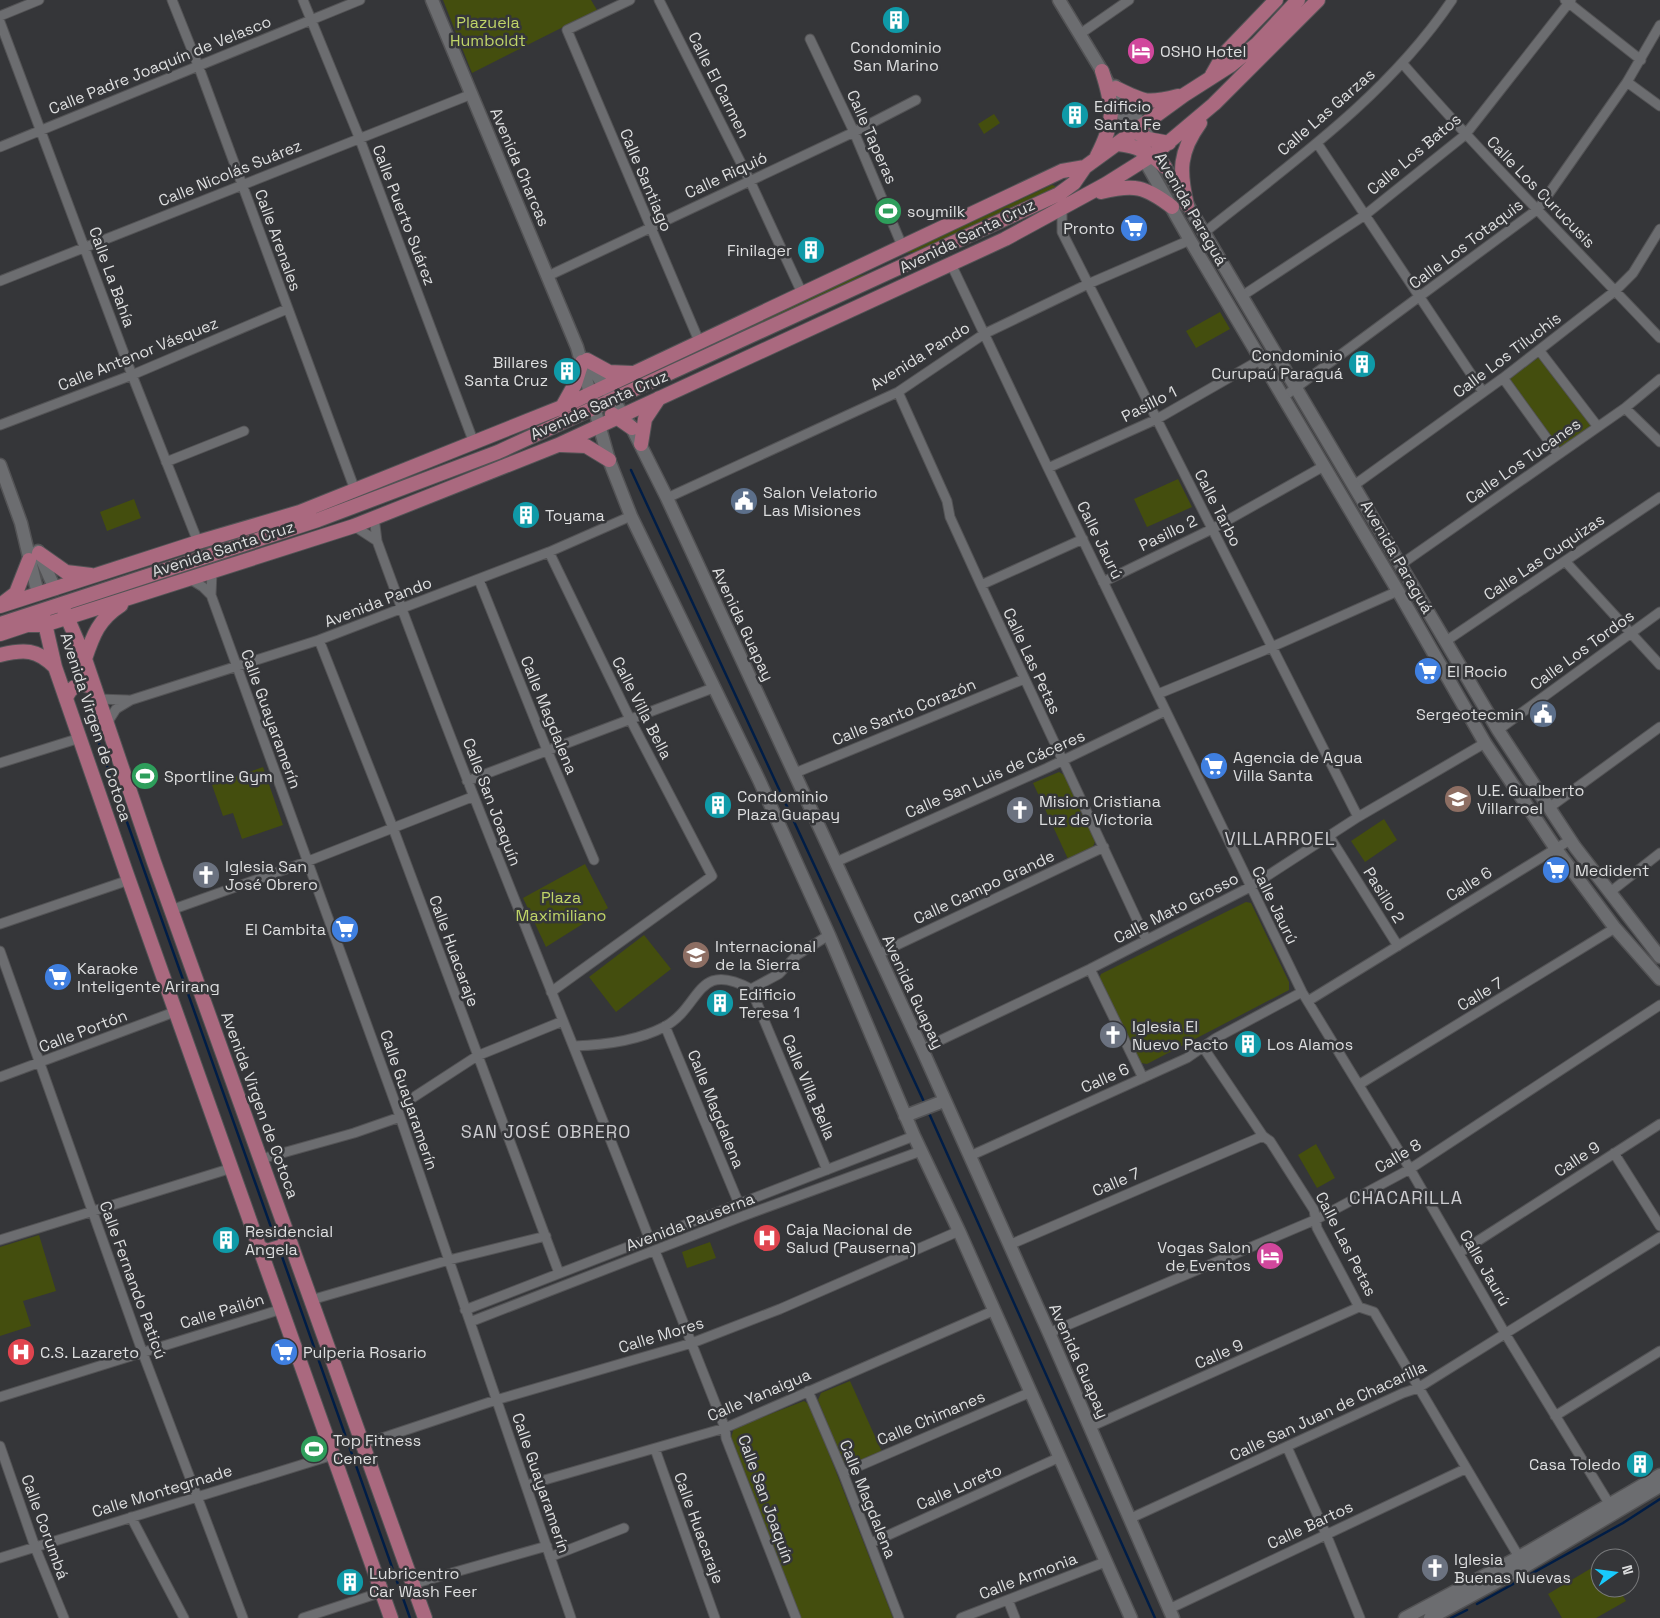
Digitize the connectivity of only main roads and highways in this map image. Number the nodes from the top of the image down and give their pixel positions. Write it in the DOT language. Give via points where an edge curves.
graph roads {
  1 [pos="432,0"];
  2 [pos="1059,0"];
  3 [pos="1276,0"];
  4 [pos="1298,0"];
  5 [pos="1318,0"];
  6 [pos="1102,72"];
  7 [pos="1210,78"];
  8 [pos="1116,88"];
  9 [pos="1184,95"];
  10 [pos="1214,104"];
  11 [pos="1134,129"];
  12 [pos="1118,144"];
  13 [pos="1138,148"];
  14 [pos="1151,152"];
  15 [pos="1090,163"];
  16 [pos="1165,167"];
  17 [pos="1083,197"];
  18 [pos="1187,205"];
  19 [pos="1172,207"];
  20 [pos="930,254"];
  21 [pos="855,271"];
  22 [pos="584,361"];
  23 [pos="636,372"];
  24 [pos="659,397"];
  25 [pos="601,399"];
  26 [pos="562,407"];
  27 [pos="639,407"];
  28 [pos="620,416"];
  29 [pos="552,427"];
  30 [pos="632,428"];
  31 [pos="558,444"];
  32 [pos="641,444"];
  33 [pos="609,460"];
  34 [pos="0,465"];
  35 [pos="395,491"];
  36 [pos="300,512"];
  37 [pos="34,556"];
  38 [pos="150,558"];
  39 [pos="106,573"];
  40 [pos="113,588"];
  41 [pos="55,589"];
  42 [pos="38,594"];
  43 [pos="139,595"];
  44 [pos="61,604"];
  45 [pos="0,605"];
  46 [pos="42,610"];
  47 [pos="67,617"];
  48 [pos="0,624"];
  49 [pos="44,625"];
  50 [pos="0,634"];
  51 [pos="0,644"];
  52 [pos="0,654"];
  53 [pos="85,659"];
  54 [pos="55,667"];
  55 [pos="97,694"];
  56 [pos="66,699"];
  57 [pos="1660,957"];
  58 [pos="1660,979"];
  59 [pos="940,1103"];
  60 [pos="905,1116"];
  61 [pos="288,1248"];
  62 [pos="266,1256"];
  63 [pos="1660,1475"];
  64 [pos="1660,1479"];
  65 [pos="1660,1486"];
  66 [pos="1640,1498"];
  67 [pos="1615,1502"];
  68 [pos="1519,1557"];
  69 [pos="1450,1594"];
  70 [pos="1171,1613"];
  71 [pos="1432,1617"];
  72 [pos="391,1618"];
  73 [pos="425,1618"];
  74 [pos="1131,1618"];
  75 [pos="1405,1618"];
  76 [pos="1412,1618"];
  1 -- 22 [label="main road, Avenida Charcas"];
  2 -- 6 [label="main road"];
  3 -- 7 [label="main road" via="1224,54"];
  4 -- 7 [label="main road, Avenida Santa Cruz" via="1257,44"];
  5 -- 10 [label="main road"];
  6 -- 8 [label="main road"];
  6 -- 11 [label="main road"];
  6 -- 15 [label="main road" via="1111,100 1110,126"];
  7 -- 9 [label="main road, Avenida Santa Cruz"];
  8 -- 9 [label="main road" via="1151,102"];
  8 -- 11 [label="main road"];
  9 -- 11 [label="main road, Avenida Santa Cruz"];
  10 -- 14 [label="main road, Avenida Santa Cruz" via="1169,143"];
  10 -- 18 [label="main road" via="1184,149 1181,180"];
  11 -- 12 [label="main road, Avenida Santa Cruz"];
  11 -- 13 [label="main road, Avenida Paraguá"];
  11 -- 14 [label="main road"];
  12 -- 13 [label="main road"];
  12 -- 15 [label="main road, Avenida Santa Cruz"];
  13 -- 14 [label="main road"];
  14 -- 16 [label="main road"];
  14 -- 17 [label="main road, Avenida Santa Cruz"];
  14 -- 19 [label="main road, Avenida Paraguá"];
  15 -- 20 [label="main road, Avenida Santa Cruz" via="1074,183 1059,194"];
  15 -- 21 [label="main road, Avenida Santa Cruz" via="1062,172"];
  16 -- 18 [label="main road, Avenida Paraguá"];
  17 -- 19 [label="main road" via="1139,187"];
  17 -- 24 [label="main road, Avenida Santa Cruz" via="951,264"];
  18 -- 57 [label="main road, Avenida Paraguá" via="1498,730 1570,840"];
  19 -- 58 [label="main road, Avenida Paraguá" via="1485,743 1556,849 1615,928"];
  20 -- 21 [label="main road"];
  20 -- 25 [label="main road, Avenida Santa Cruz"];
  21 -- 23 [label="main road, Avenida Santa Cruz"];
  22 -- 23 [label="main road" via="609,372"];
  22 -- 25 [label="main road, Avenida Charcas"];
  22 -- 25 [label="main road, Avenida Charcas"];
  22 -- 26 [label="main road"];
  23 -- 25 [label="main road, Avenida Santa Cruz"];
  24 -- 27 [label="main road, Avenida Santa Cruz"];
  24 -- 32 [label="main road" via="645,419"];
  25 -- 26 [label="main road, Avenida Santa Cruz"];
  25 -- 27 [label="main road"];
  25 -- 28 [label="main road, Avenida Santa Cruz"];
  25 -- 28 [label="main road"];
  25 -- 29 [label="main road, Avenida Santa Cruz"];
  25 -- 31 [label="main road, Avenida Santa Cruz"];
  25 -- 33 [label="main road"];
  26 -- 29 [label="main road"];
  26 -- 36 [label="main road, Avenida Santa Cruz"];
  27 -- 28 [label="main road, Avenida Santa Cruz"];
  28 -- 30 [label="main road"];
  29 -- 35 [label="main road, Avenida Santa Cruz" via="498,452"];
  30 -- 32 [label="main road, Avenida Guapay"];
  31 -- 33 [label="main road" via="586,446"];
  31 -- 43 [label="main road, Avenida Santa Cruz" via="354,526"];
  32 -- 59 [label="main road, Avenida Guapay" via="922,1049"];
  33 -- 60 [label="main road" via="631,516 759,780 829,935"];
  34 -- 37 [label="main road"];
  35 -- 36 [label="main road"];
  35 -- 40 [label="main road, Avenida Santa Cruz"];
  36 -- 38 [label="main road, Avenida Santa Cruz"];
  37 -- 39 [label="main road" via="66,572 85,575"];
  37 -- 41 [label="main road"];
  37 -- 42 [label="main road"];
  37 -- 45 [label="main road" via="16,593"];
  38 -- 39 [label="main road, Avenida Santa Cruz"];
  38 -- 40 [label="main road"];
  39 -- 41 [label="main road, Avenida Santa Cruz"];
  40 -- 44 [label="main road, Avenida Santa Cruz"];
  41 -- 42 [label="main road, Avenida Santa Cruz"];
  41 -- 44 [label="main road, Avenida Virgen de Cotoca"];
  42 -- 45 [label="main road, Avenida Santa Cruz"];
  42 -- 46 [label="main road, Avenida Virgen de Cotoca"];
  43 -- 47 [label="main road, Avenida Santa Cruz"];
  43 -- 53 [label="main road" via="101,621"];
  44 -- 46 [label="main road, Avenida Santa Cruz"];
  44 -- 47 [label="main road, Avenida Virgen de Cotoca"];
  46 -- 48 [label="main road, Avenida Santa Cruz"];
  46 -- 49 [label="main road, Avenida Virgen de Cotoca"];
  47 -- 49 [label="main road, Avenida Santa Cruz"];
  47 -- 53 [label="main road, Avenida Virgen de Cotoca"];
  49 -- 50 [label="main road, Avenida Santa Cruz"];
  49 -- 51 [label="main road, Avenida Santa Cruz" via="30,634"];
  49 -- 54 [label="main road, Avenida Virgen de Cotoca"];
  52 -- 54 [label="main road" via="32,650"];
  53 -- 55 [label="main road, Avenida Virgen de Cotoca"];
  54 -- 56 [label="main road, Avenida Virgen de Cotoca"];
  55 -- 56 [label="main road" via="85,684 78,685 71,689"];
  55 -- 61 [label="main road, Avenida Virgen de Cotoca" via="261,1159"];
  56 -- 62 [label="main road, Avenida Virgen de Cotoca"];
  59 -- 60 [label="main road"];
  59 -- 70 [label="main road, Avenida Guapay" via="970,1156"];
  60 -- 74 [label="main road"];
  61 -- 62 [label="main road"];
  61 -- 73 [label="main road, Avenida Virgen de Cotoca" via="311,1300"];
  62 -- 72 [label="main road, Avenida Virgen de Cotoca"];
  63 -- 67 [label="main road"];
  64 -- 67 [label="main road"];
  65 -- 66 [label="main road"];
  66 -- 68 [label="main road" via="1615,1506 1530,1557"];
  66 -- 71 [label="main road"];
  67 -- 68 [label="main road"];
  68 -- 69 [label="main road"];
  68 -- 71 [label="main road" via="1513,1566 1459,1595"];
  69 -- 75 [label="main road"];
  69 -- 76 [label="main road" via="1440,1604"];
}
